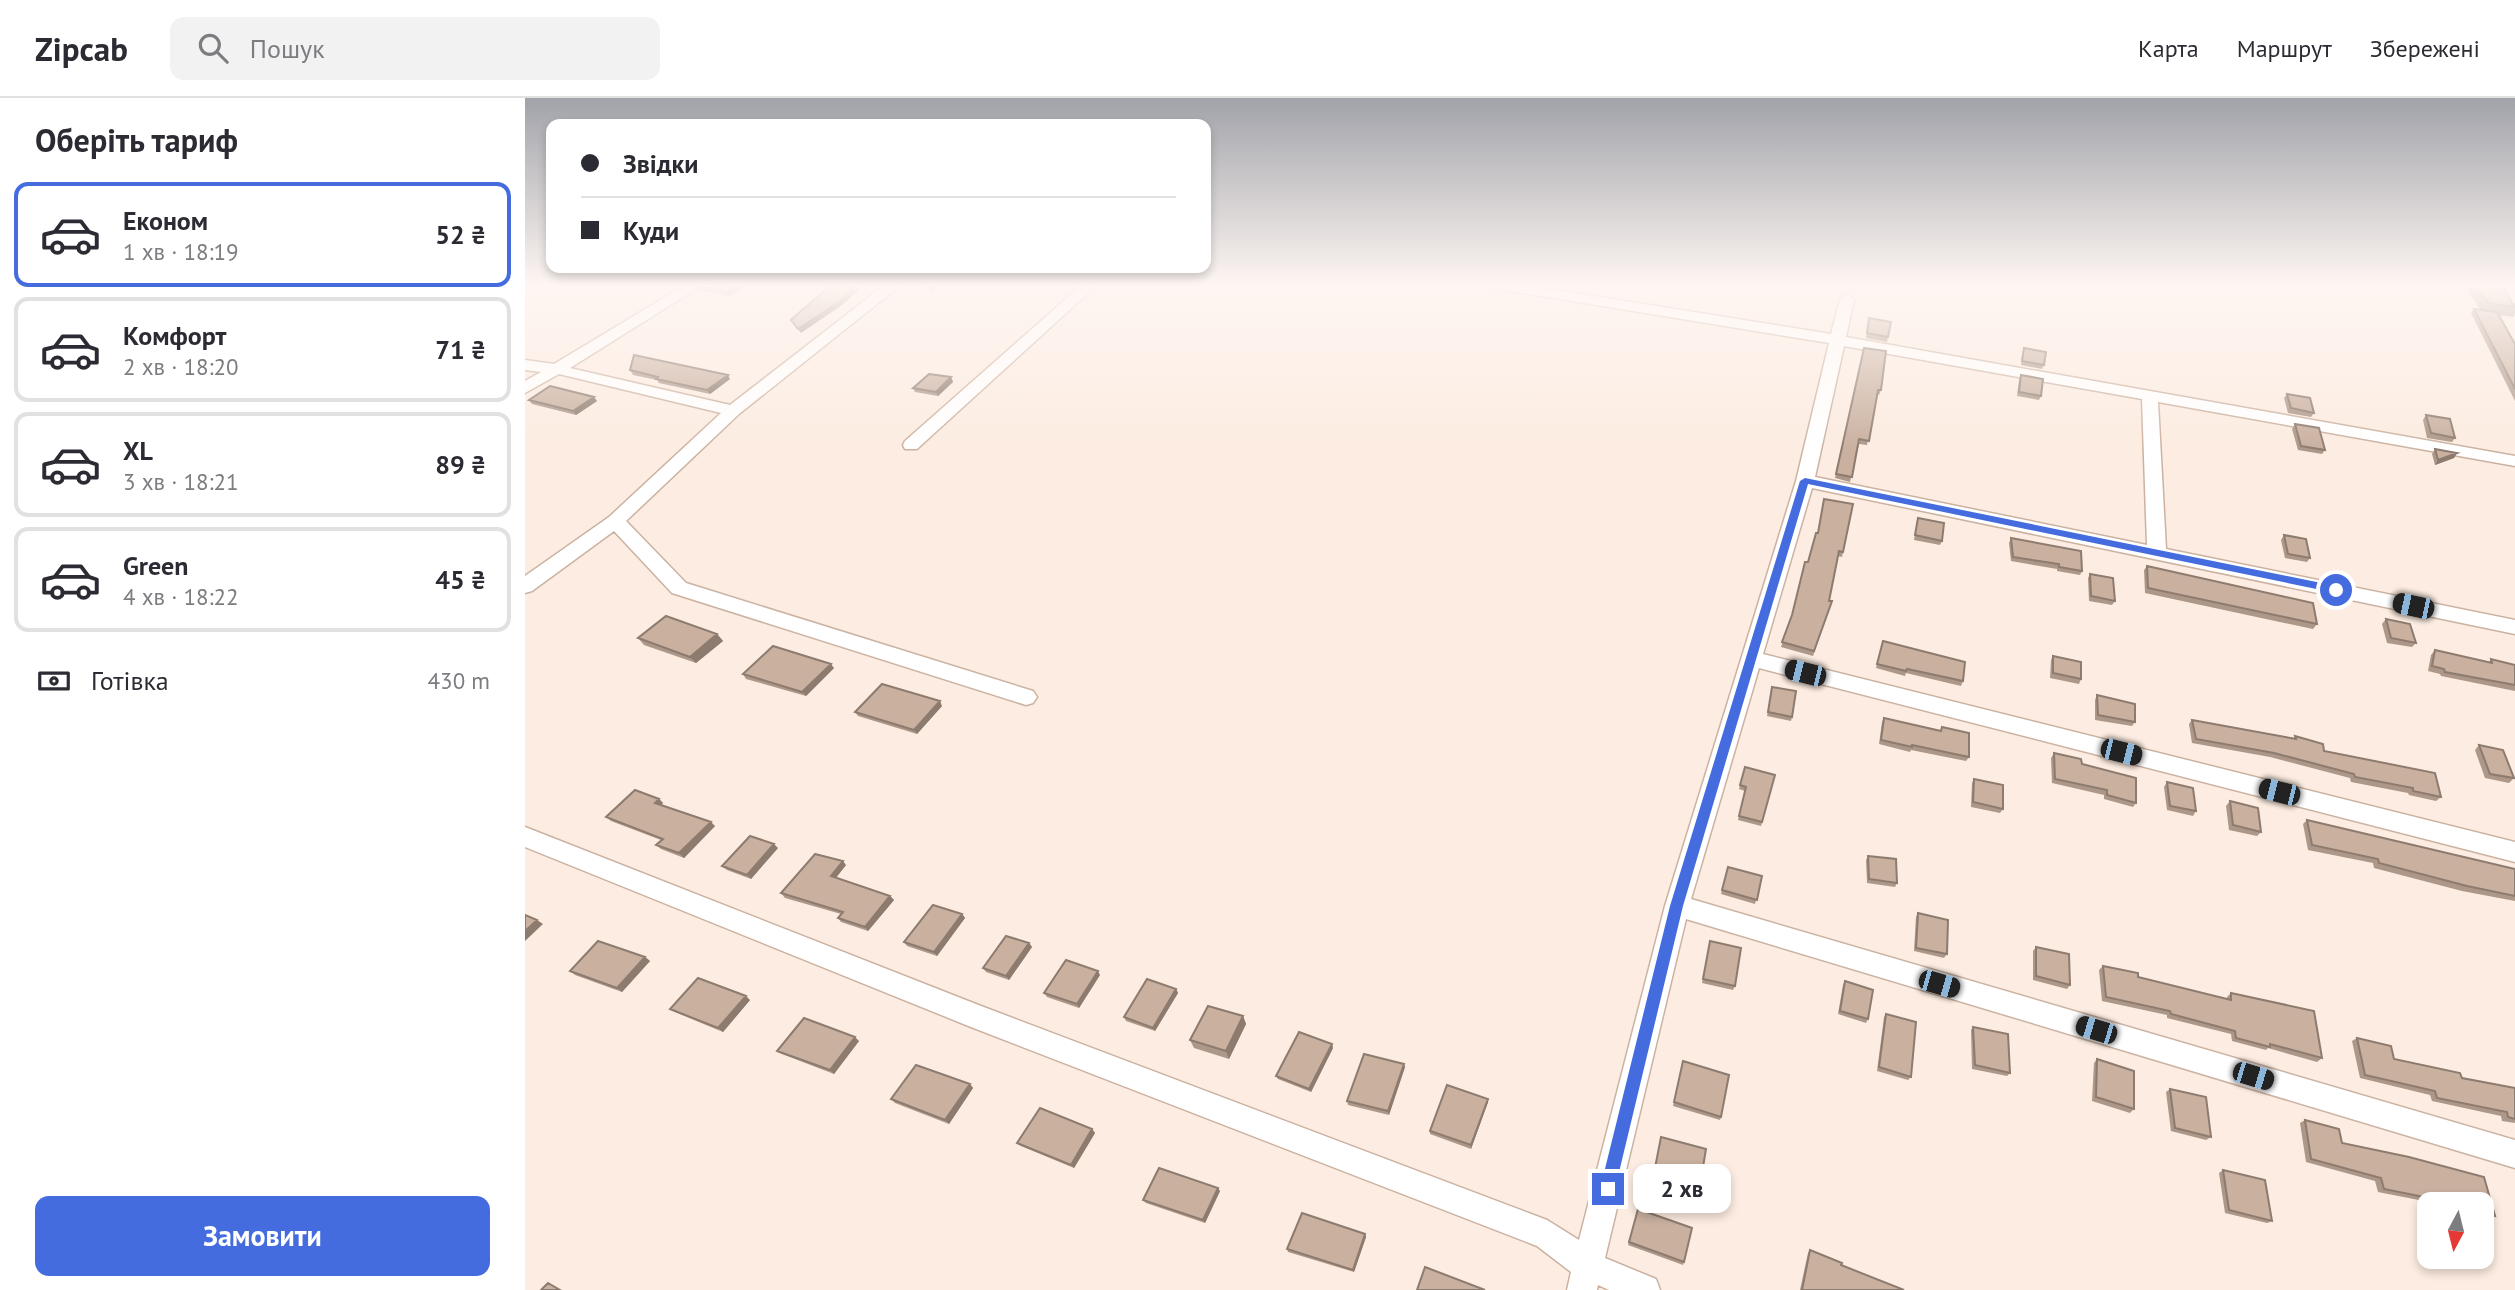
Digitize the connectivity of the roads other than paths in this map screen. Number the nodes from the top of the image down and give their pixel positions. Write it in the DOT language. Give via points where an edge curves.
graph roads {
  1 [pos="605,340"];
  2 [pos="824,340"];
  3 [pos="1029,340"];
  4 [pos="1838,340"];
  5 [pos="525,365"];
  6 [pos="556,369"];
  7 [pos="525,388"];
  8 [pos="2150,394"];
  9 [pos="733,411"];
  10 [pos="911,445"];
  11 [pos="2515,461"];
  12 [pos="1805,481"];
  13 [pos="615,520"];
  14 [pos="2157,553"];
  15 [pos="525,586"];
  16 [pos="2515,627"];
  17 [pos="1753,659"];
  18 [pos="1026,697"];
  19 [pos="525,837"];
  20 [pos="2515,852"];
  21 [pos="1677,906"];
  22 [pos="2515,1154"];
  23 [pos="1585,1278"];
  24 [pos="1645,1290"];
  1 -- 6 [label="street"];
  2 -- 9 [label="street"];
  3 -- 10 [label="street"];
  4 -- 8 [label="street"];
  4 -- 12 [label="street"];
  5 -- 6 [label="street"];
  6 -- 7 [label="street"];
  6 -- 9 [label="street"];
  8 -- 11 [label="street"];
  8 -- 14 [label="street"];
  9 -- 13 [label="street"];
  12 -- 14 [label="street"];
  12 -- 17 [label="street"];
  13 -- 15 [label="street"];
  13 -- 18 [label="street" via="680,588"];
  14 -- 16 [label="street"];
  17 -- 20 [label="street"];
  17 -- 21 [label="street"];
  19 -- 23 [label="street" via="1547,1235"];
  21 -- 22 [label="street"];
  21 -- 23 [label="street"];
  23 -- 24 [label="street"];
}
